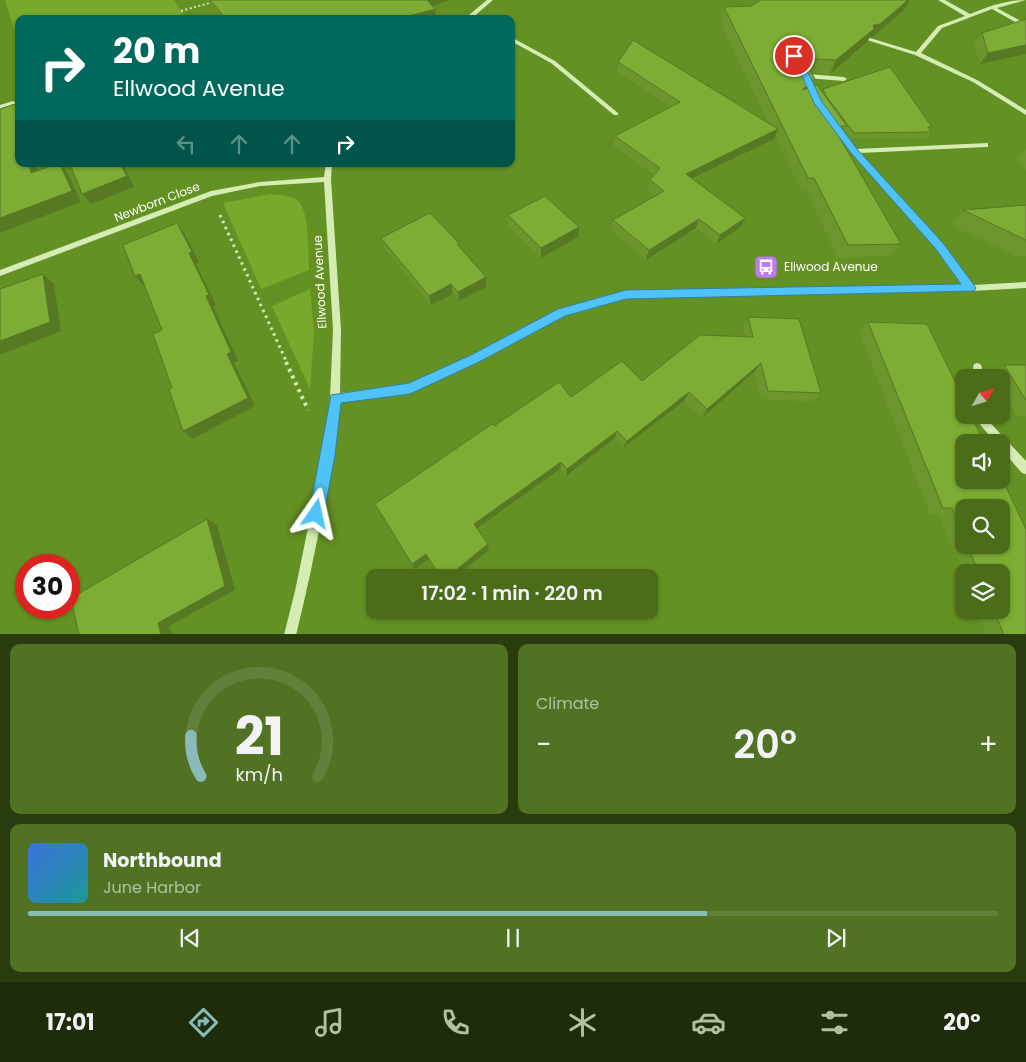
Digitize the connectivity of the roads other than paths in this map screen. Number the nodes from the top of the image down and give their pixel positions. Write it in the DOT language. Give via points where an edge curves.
graph roads {
  1 [pos="490,0"];
  2 [pos="941,0"];
  3 [pos="1023,0"];
  4 [pos="992,7"];
  5 [pos="472,15"];
  6 [pos="968,15"];
  7 [pos="1026,26"];
  8 [pos="870,40"];
  9 [pos="515,41"];
  10 [pos="917,54"];
  11 [pos="798,63"];
  12 [pos="806,76"];
  13 [pos="844,79"];
  14 [pos="810,85"];
  15 [pos="13,103"];
  16 [pos="0,107"];
  17 [pos="1026,113"];
  18 [pos="616,114"];
  19 [pos="830,119"];
  20 [pos="986,145"];
  21 [pos="854,151"];
  22 [pos="329,167"];
  23 [pos="328,179"];
  24 [pos="0,273"];
  25 [pos="1026,285"];
  26 [pos="971,288"];
  27 [pos="335,398"];
  28 [pos="985,424"];
  29 [pos="1026,469"];
  30 [pos="290,634"];
  1 -- 5 [label="street"];
  2 -- 6 [label="street"];
  3 -- 4 [label="street"];
  4 -- 6 [label="street"];
  4 -- 7 [label="street"];
  6 -- 10 [label="street" via="940,27"];
  8 -- 10 [label="street"];
  9 -- 18 [label="street" via="553,62"];
  10 -- 17 [label="street" via="975,81"];
  11 -- 12 [label="street"];
  12 -- 13 [label="street"];
  12 -- 14 [label="street"];
  15 -- 16 [label="street"];
  19 -- 21 [label="street"];
  20 -- 21 [label="street"];
  21 -- 26 [label="street" via="939,245"];
  22 -- 23 [label="street, Ellwood Avenue"];
  23 -- 24 [label="street, Newborn Close" via="260,184 211,194"];
  23 -- 27 [label="street, Ellwood Avenue" via="337,330"];
  25 -- 26 [label="street"];
  26 -- 27 [label="street" via="626,295 562,313 410,388"];
  27 -- 30 [label="street, Ellwood Avenue" via="328,455"];
  28 -- 29 [label="street"];
}
